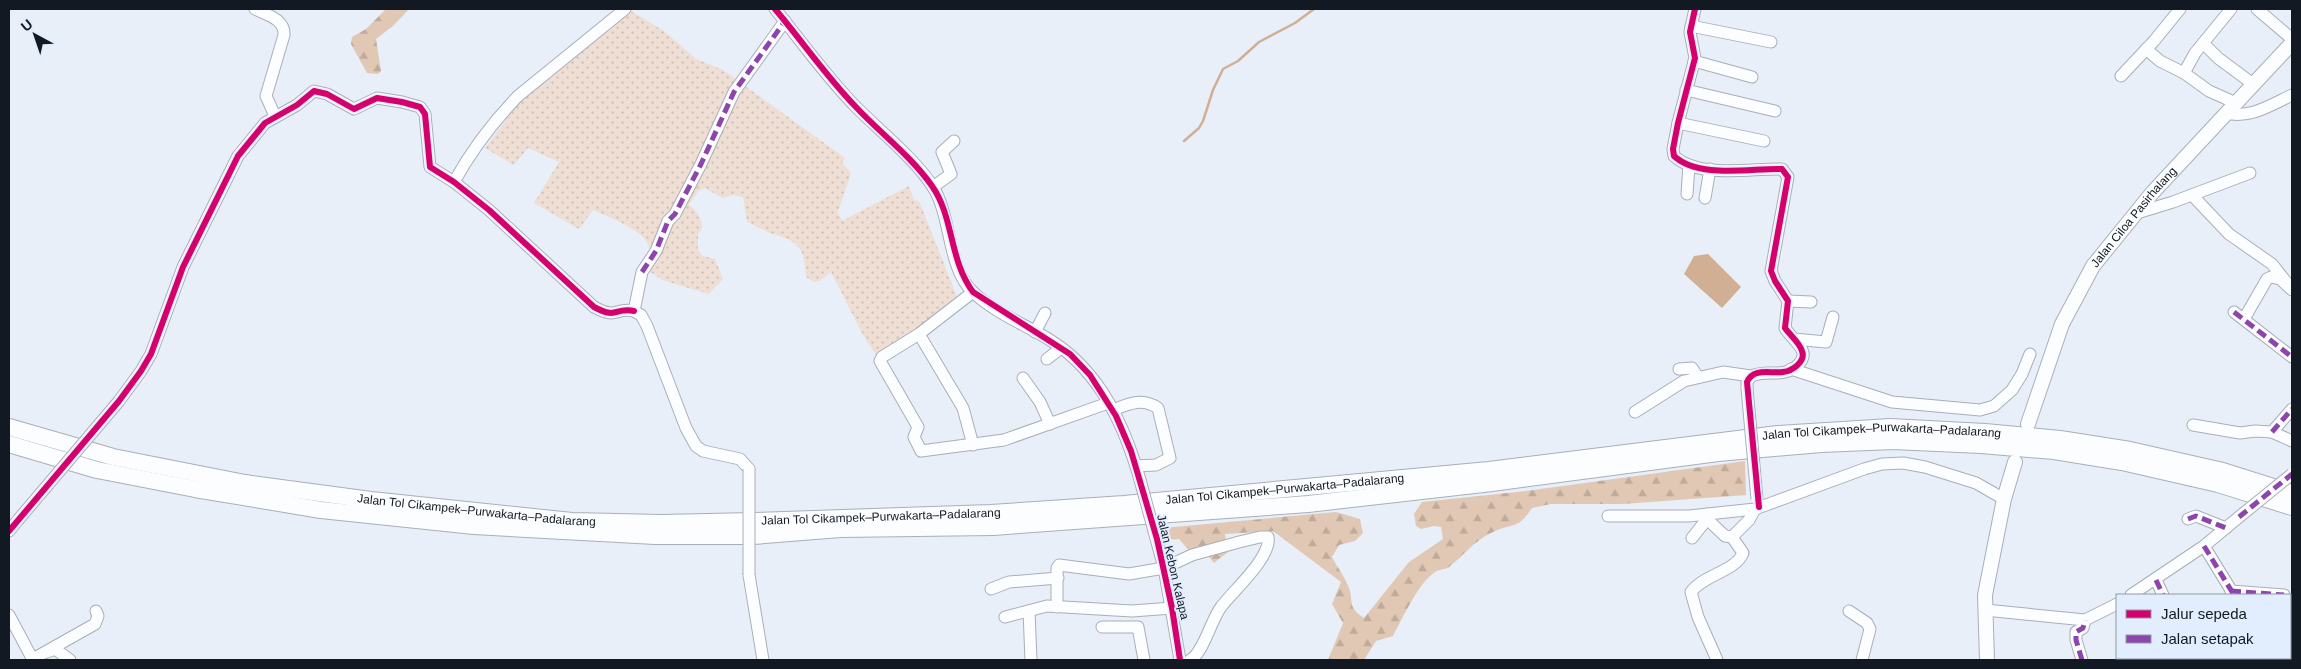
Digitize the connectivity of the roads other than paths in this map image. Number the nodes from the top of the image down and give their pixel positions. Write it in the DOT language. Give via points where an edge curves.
graph roads {
  1 [pos="254,9"];
  2 [pos="625,9"];
  3 [pos="775,9"];
  4 [pos="1695,9"];
  5 [pos="2180,9"];
  6 [pos="2231,9"];
  7 [pos="2257,9"];
  8 [pos="785,21"];
  9 [pos="1691,26"];
  10 [pos="2292,41"];
  11 [pos="1771,42"];
  12 [pos="2203,43"];
  13 [pos="2146,49"];
  14 [pos="1694,61"];
  15 [pos="2184,73"];
  16 [pos="2121,76"];
  17 [pos="1752,77"];
  18 [pos="2254,84"];
  19 [pos="1686,90"];
  20 [pos="2292,95"];
  21 [pos="2231,108"];
  22 [pos="1775,111"];
  23 [pos="275,116"];
  24 [pos="1678,123"];
  25 [pos="954,141"];
  26 [pos="1764,141"];
  27 [pos="1690,165"];
  28 [pos="1710,169"];
  29 [pos="2250,173"];
  30 [pos="454,182"];
  31 [pos="933,187"];
  32 [pos="1687,194"];
  33 [pos="2192,195"];
  34 [pos="1705,198"];
  35 [pos="2137,212"];
  36 [pos="2289,286"];
  37 [pos="973,292"];
  38 [pos="1788,301"];
  39 [pos="1811,302"];
  40 [pos="634,310"];
  41 [pos="2234,312"];
  42 [pos="1045,313"];
  43 [pos="1833,318"];
  44 [pos="2244,319"];
  45 [pos="1035,332"];
  46 [pos="918,334"];
  47 [pos="1794,339"];
  48 [pos="1061,348"];
  49 [pos="2030,354"];
  50 [pos="2292,357"];
  51 [pos="1047,359"];
  52 [pos="1679,369"];
  53 [pos="1792,369"];
  54 [pos="1751,376"];
  55 [pos="1698,377"];
  56 [pos="1023,378"];
  57 [pos="1110,406"];
  58 [pos="2292,409"];
  59 [pos="1636,412"];
  60 [pos="1050,424"];
  61 [pos="2028,424"];
  62 [pos="2193,425"];
  63 [pos="9,427"];
  64 [pos="2272,432"];
  65 [pos="2292,441"];
  66 [pos="9,444"];
  67 [pos="973,445"];
  68 [pos="2015,462"];
  69 [pos="1136,466"];
  70 [pos="2292,474"];
  71 [pos="2292,493"];
  72 [pos="2004,498"];
  73 [pos="1757,505"];
  74 [pos="2292,507"];
  75 [pos="1608,516"];
  76 [pos="1707,517"];
  77 [pos="2188,519"];
  78 [pos="2226,528"];
  79 [pos="9,531"];
  80 [pos="1732,537"];
  81 [pos="1692,538"];
  82 [pos="2204,546"];
  83 [pos="1164,568"];
  84 [pos="1058,578"];
  85 [pos="2156,580"];
  86 [pos="991,589"];
  87 [pos="2232,593"];
  88 [pos="2133,594"];
  89 [pos="2163,594"];
  90 [pos="2258,594"];
  91 [pos="2116,604"];
  92 [pos="1057,607"];
  93 [pos="1172,608"];
  94 [pos="1985,610"];
  95 [pos="96,611"];
  96 [pos="1030,611"];
  97 [pos="1849,611"];
  98 [pos="9,615"];
  99 [pos="1005,617"];
  100 [pos="2085,620"];
  101 [pos="1102,627"];
  102 [pos="33,660"];
  103 [pos="70,660"];
  104 [pos="763,660"];
  105 [pos="1028,660"];
  106 [pos="1144,660"];
  107 [pos="1180,660"];
  108 [pos="1190,660"];
  109 [pos="1718,660"];
  110 [pos="1862,660"];
  111 [pos="1987,660"];
  112 [pos="2082,660"];
  1 -- 23 [label="street" via="279,21 284,27 266,96"];
  2 -- 30 [label="street" via="518,96 476,148"];
  3 -- 8 [label="street"];
  4 -- 9 [label="street"];
  5 -- 13 [label="street"];
  6 -- 12 [label="street"];
  7 -- 10 [label="street"];
  8 -- 31 [label="street" via="856,107"];
  8 -- 40 [label="street" via="734,92 701,164 642,272"];
  9 -- 11 [label="street"];
  9 -- 14 [label="street"];
  10 -- 18 [label="main road, Jalan Ciloa Pasirhalang"];
  12 -- 15 [label="street"];
  12 -- 18 [label="street" via="2225,64"];
  13 -- 15 [label="street" via="2160,61"];
  13 -- 16 [label="street"];
  14 -- 17 [label="street"];
  14 -- 19 [label="street"];
  15 -- 21 [label="street"];
  18 -- 21 [label="main road, Jalan Ciloa Pasirhalang"];
  19 -- 22 [label="street"];
  19 -- 24 [label="street"];
  20 -- 21 [label="street" via="2246,115 2238,116"];
  21 -- 35 [label="main road, Jalan Ciloa Pasirhalang"];
  23 -- 30 [label="street" via="317,91 354,109 377,98 420,107 425,114 428,164"];
  23 -- 79 [label="street, bridge" via="245,146 227,175 183,266 151,354 141,371"];
  24 -- 26 [label="street"];
  24 -- 27 [label="street" via="1672,153"];
  25 -- 31 [label="street" via="942,152 950,174"];
  27 -- 28 [label="street"];
  27 -- 32 [label="street"];
  28 -- 34 [label="street"];
  28 -- 38 [label="street" via="1782,169 1787,175 1771,266 1775,281"];
  29 -- 33 [label="street"];
  30 -- 40 [label="street" via="594,307 606,314"];
  31 -- 37 [label="street" via="962,277"];
  33 -- 35 [label="street"];
  33 -- 36 [label="street" via="2229,234 2272,264"];
  35 -- 61 [label="main road, Jalan Ciloa Pasirhalang" via="2093,266 2072,302 2052,350"];
  36 -- 44 [label="street" via="2274,276 2267,279"];
  37 -- 45 [label="street, Jalan Kebon Kalapa"];
  37 -- 46 [label="street"];
  38 -- 39 [label="street"];
  38 -- 47 [label="street" via="1786,328"];
  40 -- 104 [label="street, bridge" via="641,314 647,326 696,446 703,451 740,459 749,470 749,575"];
  41 -- 44 [label="street"];
  42 -- 45 [label="street"];
  43 -- 47 [label="street" via="1824,343"];
  44 -- 50 [label="street"];
  45 -- 48 [label="street, Jalan Kebon Kalapa"];
  46 -- 67 [label="street" via="963,408"];
  46 -- 67 [label="street" via="880,361 918,427 914,437 919,449"];
  47 -- 53 [label="street" via="1803,354 1801,362"];
  48 -- 51 [label="street"];
  48 -- 57 [label="street, Jalan Kebon Kalapa" via="1081,365"];
  49 -- 53 [label="street" via="2012,390 1994,406 1980,410 1892,402"];
  52 -- 55 [label="street" via="1692,368"];
  53 -- 54 [label="street"];
  54 -- 55 [label="street" via="1723,372"];
  54 -- 73 [label="street, bridge" via="1747,388"];
  55 -- 59 [label="street" via="1684,381"];
  56 -- 60 [label="street" via="1040,402"];
  57 -- 60 [label="street"];
  57 -- 69 [label="street, Jalan Kebon Kalapa" via="1124,432"];
  57 -- 69 [label="street" via="1136,401 1158,408 1170,458 1156,465"];
  58 -- 64 [label="street"];
  60 -- 67 [label="street" via="1004,440"];
  62 -- 64 [label="street" via="2240,433"];
  63 -- 71 [label="highway, Jalan Tol Cikampek–Purwakarta–Padalarang" via="113,457 245,483 417,506 572,521 763,521 991,513 1124,504 1489,470 1778,434 1890,427 2060,439 2130,450 2223,471"];
  64 -- 65 [label="street"];
  66 -- 74 [label="highway, Jalan Tol Cikampek–Purwakarta–Padalarang" via="97,470 312,509 474,526 655,536 753,536 840,530 993,527 1308,504 1718,453 1821,444 1893,442 2064,452 2218,484"];
  68 -- 72 [label="main road"];
  69 -- 83 [label="street, Jalan Kebon Kalapa, bridge"];
  70 -- 78 [label="street, bridge"];
  72 -- 73 [label="street" via="1960,477 1903,463 1864,469"];
  72 -- 94 [label="main road" via="1986,589"];
  73 -- 76 [label="street"];
  73 -- 80 [label="street" via="1749,520"];
  75 -- 76 [label="street"];
  76 -- 80 [label="street" via="1725,536"];
  76 -- 81 [label="street"];
  77 -- 78 [label="street" via="2196,516"];
  78 -- 82 [label="street"];
  80 -- 109 [label="street" via="1743,555 1691,592 1695,611"];
  82 -- 85 [label="street"];
  82 -- 87 [label="street"];
  83 -- 84 [label="street" via="1129,574 1060,565 1057,568"];
  83 -- 93 [label="street, Jalan Kebon Kalapa"];
  83 -- 108 [label="street" via="1192,555 1239,542 1267,536 1269,539 1255,569 1216,613 1197,655"];
  84 -- 86 [label="street" via="1009,582"];
  84 -- 92 [label="street"];
  85 -- 88 [label="street"];
  85 -- 89 [label="street"];
  87 -- 90 [label="street"];
  91 -- 100 [label="street"];
  92 -- 93 [label="street" via="1132,611"];
  92 -- 96 [label="street"];
  93 -- 107 [label="street, Jalan Kebon Kalapa"];
  94 -- 100 [label="street"];
  94 -- 111 [label="main road"];
  95 -- 102 [label="street" via="95,624"];
  96 -- 99 [label="street"];
  96 -- 105 [label="street"];
  97 -- 110 [label="street" via="1867,622 1870,629"];
  98 -- 102 [label="street"];
  100 -- 112 [label="street" via="2083,628 2076,632"];
  101 -- 106 [label="street" via="1138,627"];
  102 -- 103 [label="street" via="55,649"];
}
